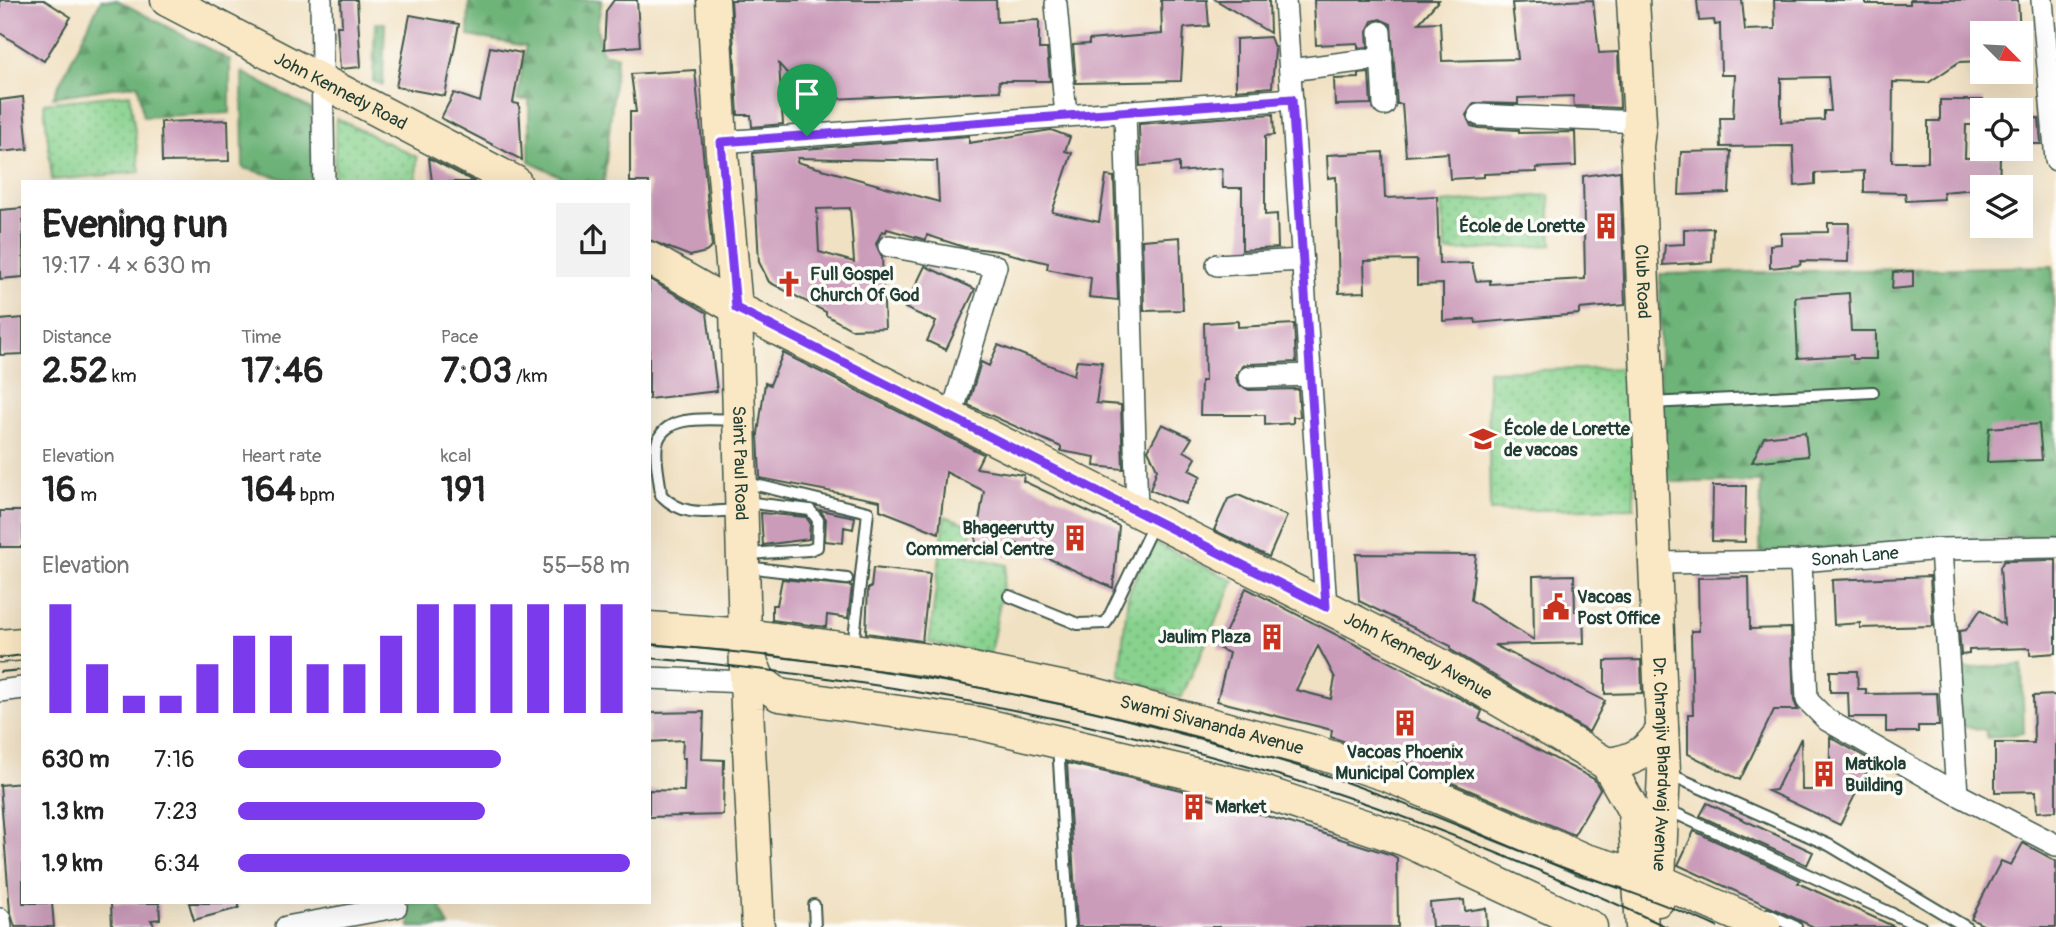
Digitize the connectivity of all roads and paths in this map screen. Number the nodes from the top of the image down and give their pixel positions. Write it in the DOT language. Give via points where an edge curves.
graph roads {
  1 [pos="167,0"];
  2 [pos="321,0"];
  3 [pos="713,0"];
  4 [pos="1285,0"];
  5 [pos="1633,0"];
  6 [pos="2042,0"];
  7 [pos="1056,4"];
  8 [pos="1380,32"];
  9 [pos="2051,41"];
  10 [pos="1382,58"];
  11 [pos="1290,70"];
  12 [pos="323,80"];
  13 [pos="1292,99"];
  14 [pos="1384,105"];
  15 [pos="1125,111"];
  16 [pos="1479,115"];
  17 [pos="1066,116"];
  18 [pos="1640,122"];
  19 [pos="721,142"];
  20 [pos="2056,160"];
  21 [pos="324,180"];
  22 [pos="511,180"];
  23 [pos="889,246"];
  24 [pos="651,259"];
  25 [pos="1302,260"];
  26 [pos="1217,265"];
  27 [pos="736,308"];
  28 [pos="1310,375"];
  29 [pos="1249,377"];
  30 [pos="1873,392"];
  31 [pos="1647,404"];
  32 [pos="951,417"];
  33 [pos="739,419"];
  34 [pos="742,497"];
  35 [pos="1146,516"];
  36 [pos="2056,547"];
  37 [pos="1941,549"];
  38 [pos="744,560"];
  39 [pos="1801,561"];
  40 [pos="1654,563"];
  41 [pos="847,579"];
  42 [pos="1009,596"];
  43 [pos="1326,607"];
  44 [pos="651,628"];
  45 [pos="746,635"];
  46 [pos="21,643"];
  47 [pos="0,646"];
  48 [pos="853,648"];
  49 [pos="651,678"];
  50 [pos="746,682"];
  51 [pos="21,688"];
  52 [pos="0,691"];
  53 [pos="779,695"];
  54 [pos="748,726"];
  55 [pos="1662,730"];
  56 [pos="1058,742"];
  57 [pos="1607,764"];
  58 [pos="1664,772"];
  59 [pos="1957,794"];
  60 [pos="1663,807"];
  61 [pos="1636,825"];
  62 [pos="2056,845"];
  63 [pos="1585,860"];
  64 [pos="1649,878"];
  65 [pos="1688,893"];
  66 [pos="1736,899"];
  67 [pos="814,905"];
  68 [pos="396,912"];
  69 [pos="0,919"];
  70 [pos="1762,919"];
  71 [pos="1,927"];
  72 [pos="286,927"];
  73 [pos="758,927"];
  74 [pos="815,927"];
  75 [pos="1069,927"];
  76 [pos="1591,927"];
  77 [pos="1642,927"];
  78 [pos="1657,927"];
  79 [pos="1796,927"];
  80 [pos="1921,927"];
  81 [pos="1966,927"];
  1 -- 12 [label="street, John Kennedy Road"];
  2 -- 12 [label="street"];
  3 -- 19 [label="street, Saint Paul Road"];
  4 -- 11 [label="street"];
  5 -- 18 [label="street, Club Road"];
  6 -- 9 [label="street"];
  7 -- 17 [label="street"];
  8 -- 10 [label="street"];
  9 -- 20 [label="street"];
  10 -- 11 [label="street"];
  10 -- 14 [label="street"];
  11 -- 13 [label="street"];
  12 -- 21 [label="street"];
  12 -- 22 [label="street, John Kennedy Road"];
  13 -- 15 [label="street"];
  13 -- 25 [label="street"];
  15 -- 17 [label="street"];
  15 -- 35 [label="street"];
  16 -- 18 [label="street"];
  17 -- 19 [label="street"];
  18 -- 31 [label="street, Club Road" via="1637,146"];
  19 -- 27 [label="street, Saint Paul Road"];
  23 -- 32 [label="street" via="996,266"];
  24 -- 27 [label="street"];
  25 -- 26 [label="street"];
  25 -- 28 [label="street"];
  27 -- 32 [label="street, John Kennedy Avenue"];
  27 -- 33 [label="street, Saint Paul Road"];
  28 -- 29 [label="street"];
  28 -- 43 [label="street"];
  30 -- 31 [label="lane"];
  31 -- 40 [label="street, Club Road"];
  32 -- 35 [label="street, John Kennedy Avenue"];
  33 -- 34 [label="street, Saint Paul Road"];
  33 -- 34 [label="lane" via="678,422 657,443 662,495 671,505 687,512"];
  34 -- 38 [label="street, Saint Paul Road"];
  34 -- 38 [label="lane" via="810,510 818,520 817,547"];
  34 -- 48 [label="lane" via="868,512"];
  35 -- 42 [label="lane" via="1106,623 1077,624"];
  35 -- 43 [label="street, John Kennedy Avenue"];
  36 -- 37 [label="street, Sonah Lane"];
  37 -- 39 [label="street, Sonah Lane"];
  37 -- 59 [label="street"];
  38 -- 41 [label="lane"];
  38 -- 45 [label="street, Saint Paul Road"];
  39 -- 40 [label="street, Sonah Lane"];
  39 -- 59 [label="street" via="1807,700 1827,720"];
  40 -- 55 [label="street, Dr. Chranjiv Bhardwaj Avenue"];
  43 -- 57 [label="street, John Kennedy Avenue" via="1434,662"];
  44 -- 45 [label="street, Swami Sivananda Avenue"];
  45 -- 48 [label="street, Swami Sivananda Avenue"];
  45 -- 50 [label="street, Saint Paul Road"];
  45 -- 53 [label="street" via="759,680"];
  46 -- 47 [label="street"];
  48 -- 63 [label="street, Swami Sivananda Avenue" via="1094,694 1316,752 1389,776"];
  49 -- 50 [label="street"];
  50 -- 54 [label="street, Saint Paul Road"];
  51 -- 52 [label="street"];
  53 -- 54 [label="street" via="760,705"];
  53 -- 56 [label="street" via="977,723"];
  54 -- 73 [label="street, Saint Paul Road"];
  55 -- 57 [label="street" via="1644,753"];
  55 -- 58 [label="street, Dr. Chranjiv Bhardwaj Avenue"];
  56 -- 75 [label="lane"];
  56 -- 76 [label="street" via="1245,786 1390,835"];
  57 -- 61 [label="street, John Kennedy Avenue" via="1634,811"];
  58 -- 60 [label="street, Dr. Chranjiv Bhardwaj Avenue"];
  58 -- 81 [label="lane" via="1829,845"];
  59 -- 62 [label="street"];
  60 -- 64 [label="street, Dr. Chranjiv Bhardwaj Avenue"];
  60 -- 80 [label="lane"];
  61 -- 63 [label="street" via="1624,845 1607,856"];
  61 -- 64 [label="street, John Kennedy Avenue"];
  63 -- 64 [label="street, Swami Sivananda Avenue"];
  64 -- 65 [label="street, Swami Sivananda Avenue"];
  64 -- 77 [label="street, John Kennedy Avenue"];
  64 -- 78 [label="street"];
  65 -- 66 [label="lane"];
  65 -- 70 [label="street, Swami Sivananda Avenue"];
  67 -- 74 [label="lane"];
  68 -- 72 [label="street"];
  69 -- 71 [label="street"];
  70 -- 79 [label="lane"];
}
